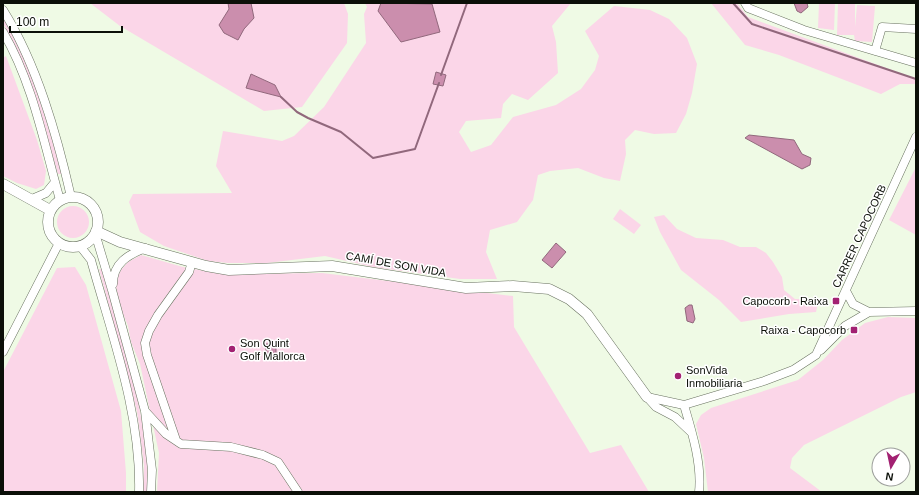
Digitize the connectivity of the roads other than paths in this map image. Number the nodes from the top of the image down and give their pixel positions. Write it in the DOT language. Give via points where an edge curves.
graph roads {
  1 [pos="745,3"];
  2 [pos="3,10"];
  3 [pos="916,29"];
  4 [pos="3,32"];
  5 [pos="875,51"];
  6 [pos="916,63"];
  7 [pos="916,137"];
  8 [pos="55,182"];
  9 [pos="3,184"];
  10 [pos="71,197"];
  11 [pos="32,199"];
  12 [pos="60,200"];
  13 [pos="50,210"];
  14 [pos="95,232"];
  15 [pos="59,243"];
  16 [pos="80,246"];
  17 [pos="146,248"];
  18 [pos="192,262"];
  19 [pos="112,290"];
  20 [pos="846,291"];
  21 [pos="916,311"];
  22 [pos="869,312"];
  23 [pos="3,352"];
  24 [pos="816,355"];
  25 [pos="647,396"];
  26 [pos="684,405"];
  27 [pos="145,411"];
  28 [pos="692,432"];
  29 [pos="176,440"];
  30 [pos="139,492"];
  31 [pos="151,492"];
  32 [pos="298,492"];
  33 [pos="699,492"];
  1 -- 5 [label="street" via="748,8 804,30"];
  2 -- 10 [label="street" via="15,29 30,64 49,117"];
  3 -- 5 [label="street" via="882,27"];
  4 -- 8 [label="street" via="24,76"];
  5 -- 6 [label="street"];
  7 -- 20 [label="street, CARRER CAPOCORB"];
  8 -- 11 [label="street" via="46,193"];
  8 -- 12 [label="street"];
  9 -- 11 [label="street"];
  10 -- 12 [label="street"];
  10 -- 14 [label="street" via="81,198 92,208 98,222"];
  11 -- 13 [label="street"];
  12 -- 13 [label="street"];
  13 -- 15 [label="street" via="47,222 50,234"];
  14 -- 16 [label="street" via="90,240"];
  14 -- 17 [label="street, CAMÍ DE SON VIDA" via="110,239"];
  14 -- 19 [label="street"];
  15 -- 16 [label="street" via="69,247"];
  15 -- 23 [label="street"];
  16 -- 30 [label="street" via="91,260 128,394 137,441"];
  17 -- 18 [label="street, CAMÍ DE SON VIDA"];
  17 -- 19 [label="street" via="123,258 113,275"];
  18 -- 25 [label="street, CAMÍ DE SON VIDA" via="229,270 332,266 466,288 513,286 549,289 569,299 587,314"];
  18 -- 29 [label="street" via="189,272 158,315 145,343 146,355"];
  19 -- 27 [label="street"];
  20 -- 22 [label="street" via="853,304"];
  20 -- 24 [label="street, CARRER CAPOCORB"];
  21 -- 22 [label="street"];
  22 -- 24 [label="street" via="845,326"];
  24 -- 26 [label="street" via="793,370 764,382"];
  25 -- 26 [label="street"];
  25 -- 28 [label="street" via="656,407 675,417"];
  26 -- 28 [label="street"];
  27 -- 29 [label="street" via="166,434"];
  27 -- 31 [label="street" via="152,470"];
  28 -- 33 [label="street" via="700,482"];
  29 -- 32 [label="street" via="181,444 231,447 263,455 278,462"];
}
